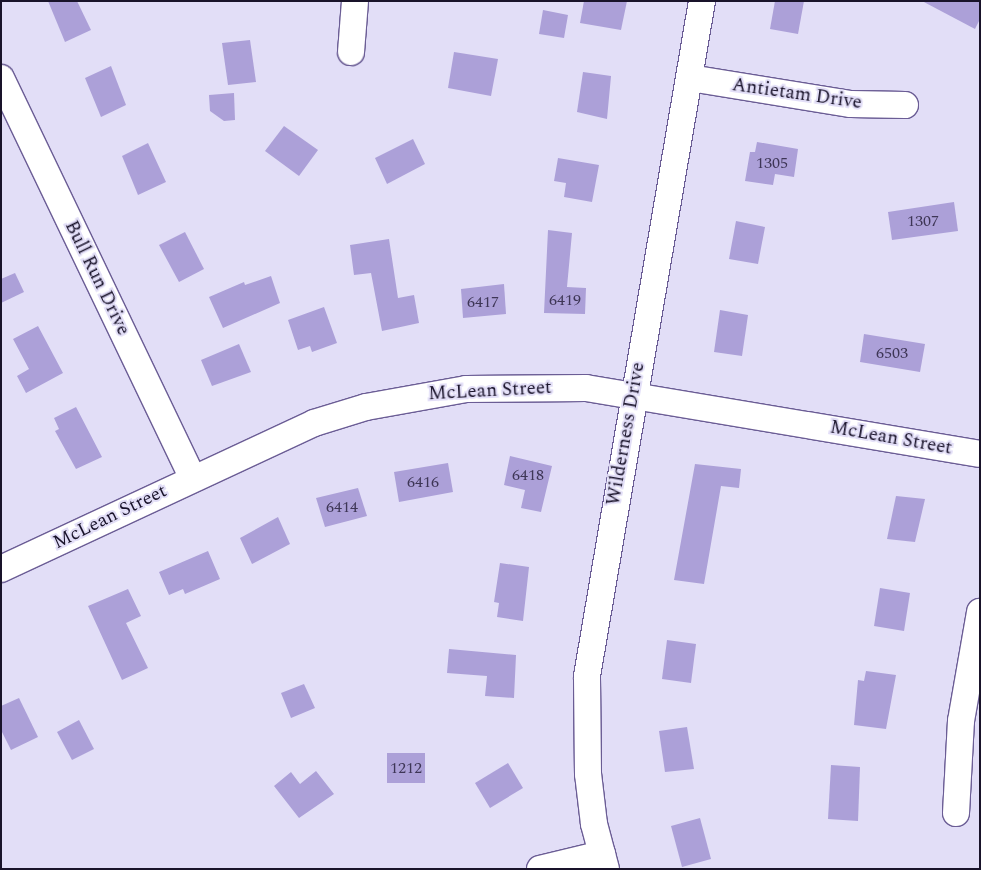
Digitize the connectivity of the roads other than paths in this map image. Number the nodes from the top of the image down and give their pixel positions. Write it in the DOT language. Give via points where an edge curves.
graph roads {
  1 [pos="356,1"];
  2 [pos="702,1"];
  3 [pos="351,52"];
  4 [pos="1,78"];
  5 [pos="690,78"];
  6 [pos="905,105"];
  7 [pos="633,396"];
  8 [pos="980,454"];
  9 [pos="192,477"];
  10 [pos="1,569"];
  11 [pos="980,612"];
  12 [pos="956,813"];
  13 [pos="604,861"];
  14 [pos="540,869"];
  1 -- 3 [label="street"];
  2 -- 5 [label="street, Wilderness Drive"];
  4 -- 9 [label="street, Bull Run Drive"];
  5 -- 6 [label="street, Antietam Drive" via="851,104"];
  5 -- 7 [label="street, Wilderness Drive"];
  7 -- 8 [label="street, McLean Street"];
  7 -- 9 [label="street, McLean Street" via="555,386 466,389 418,395 314,423"];
  7 -- 13 [label="street, Wilderness Drive" via="586,676 588,774"];
  9 -- 10 [label="street, McLean Street"];
  11 -- 12 [label="street" via="961,721"];
  13 -- 14 [label="street"];
}
